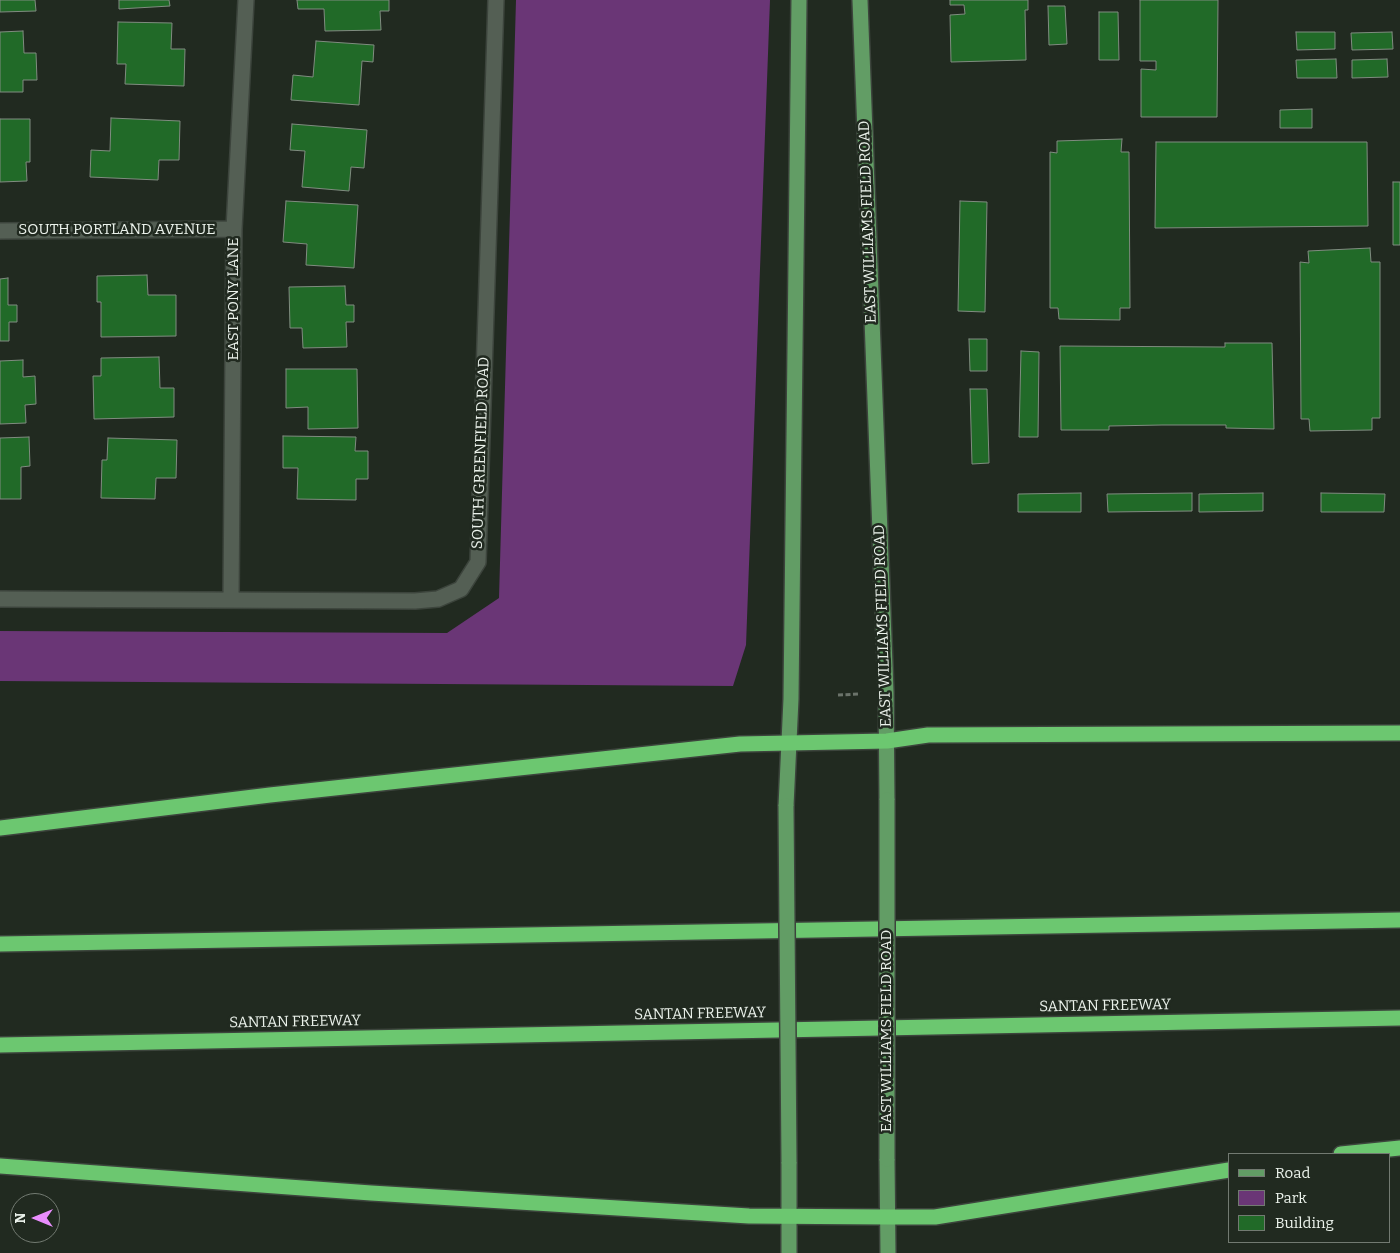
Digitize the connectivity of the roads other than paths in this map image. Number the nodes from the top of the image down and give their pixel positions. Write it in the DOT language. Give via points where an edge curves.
graph roads {
  1 [pos="246,0"];
  2 [pos="496,0"];
  3 [pos="799,0"];
  4 [pos="860,0"];
  5 [pos="234,229"];
  6 [pos="0,231"];
  7 [pos="0,599"];
  8 [pos="232,599"];
  9 [pos="1400,733"];
  10 [pos="790,741"];
  11 [pos="887,741"];
  12 [pos="0,828"];
  13 [pos="1400,920"];
  14 [pos="0,944"];
  15 [pos="1400,1018"];
  16 [pos="0,1045"];
  17 [pos="1400,1148"];
  18 [pos="1351,1153"];
  19 [pos="0,1166"];
  20 [pos="1228,1170"];
  21 [pos="789,1216"];
  22 [pos="888,1217"];
  23 [pos="789,1253"];
  24 [pos="888,1253"];
  1 -- 5 [label="street, EAST PONY LANE"];
  2 -- 8 [label="street, SOUTH GREENFIELD ROAD" via="478,562 460,589 438,599"];
  3 -- 10 [label="main road"];
  4 -- 11 [label="main road, EAST WILLIAMS FIELD ROAD"];
  5 -- 6 [label="street, SOUTH PORTLAND AVENUE"];
  5 -- 8 [label="street, EAST PONY LANE"];
  7 -- 8 [label="street, SOUTH GREENFIELD ROAD"];
  9 -- 11 [label="highway" via="928,736"];
  10 -- 11 [label="highway"];
  10 -- 12 [label="highway" via="290,793"];
  10 -- 21 [label="main road, bridge" via="786,806"];
  11 -- 22 [label="main road, EAST WILLIAMS FIELD ROAD, bridge"];
  13 -- 14 [label="highway"];
  15 -- 16 [label="highway, SANTAN FREEWAY"];
  17 -- 18 [label="highway"];
  19 -- 21 [label="highway" via="371,1193"];
  20 -- 22 [label="highway" via="935,1217"];
  21 -- 22 [label="highway"];
  21 -- 23 [label="main road"];
  22 -- 24 [label="main road, EAST WILLIAMS FIELD ROAD"];
}
